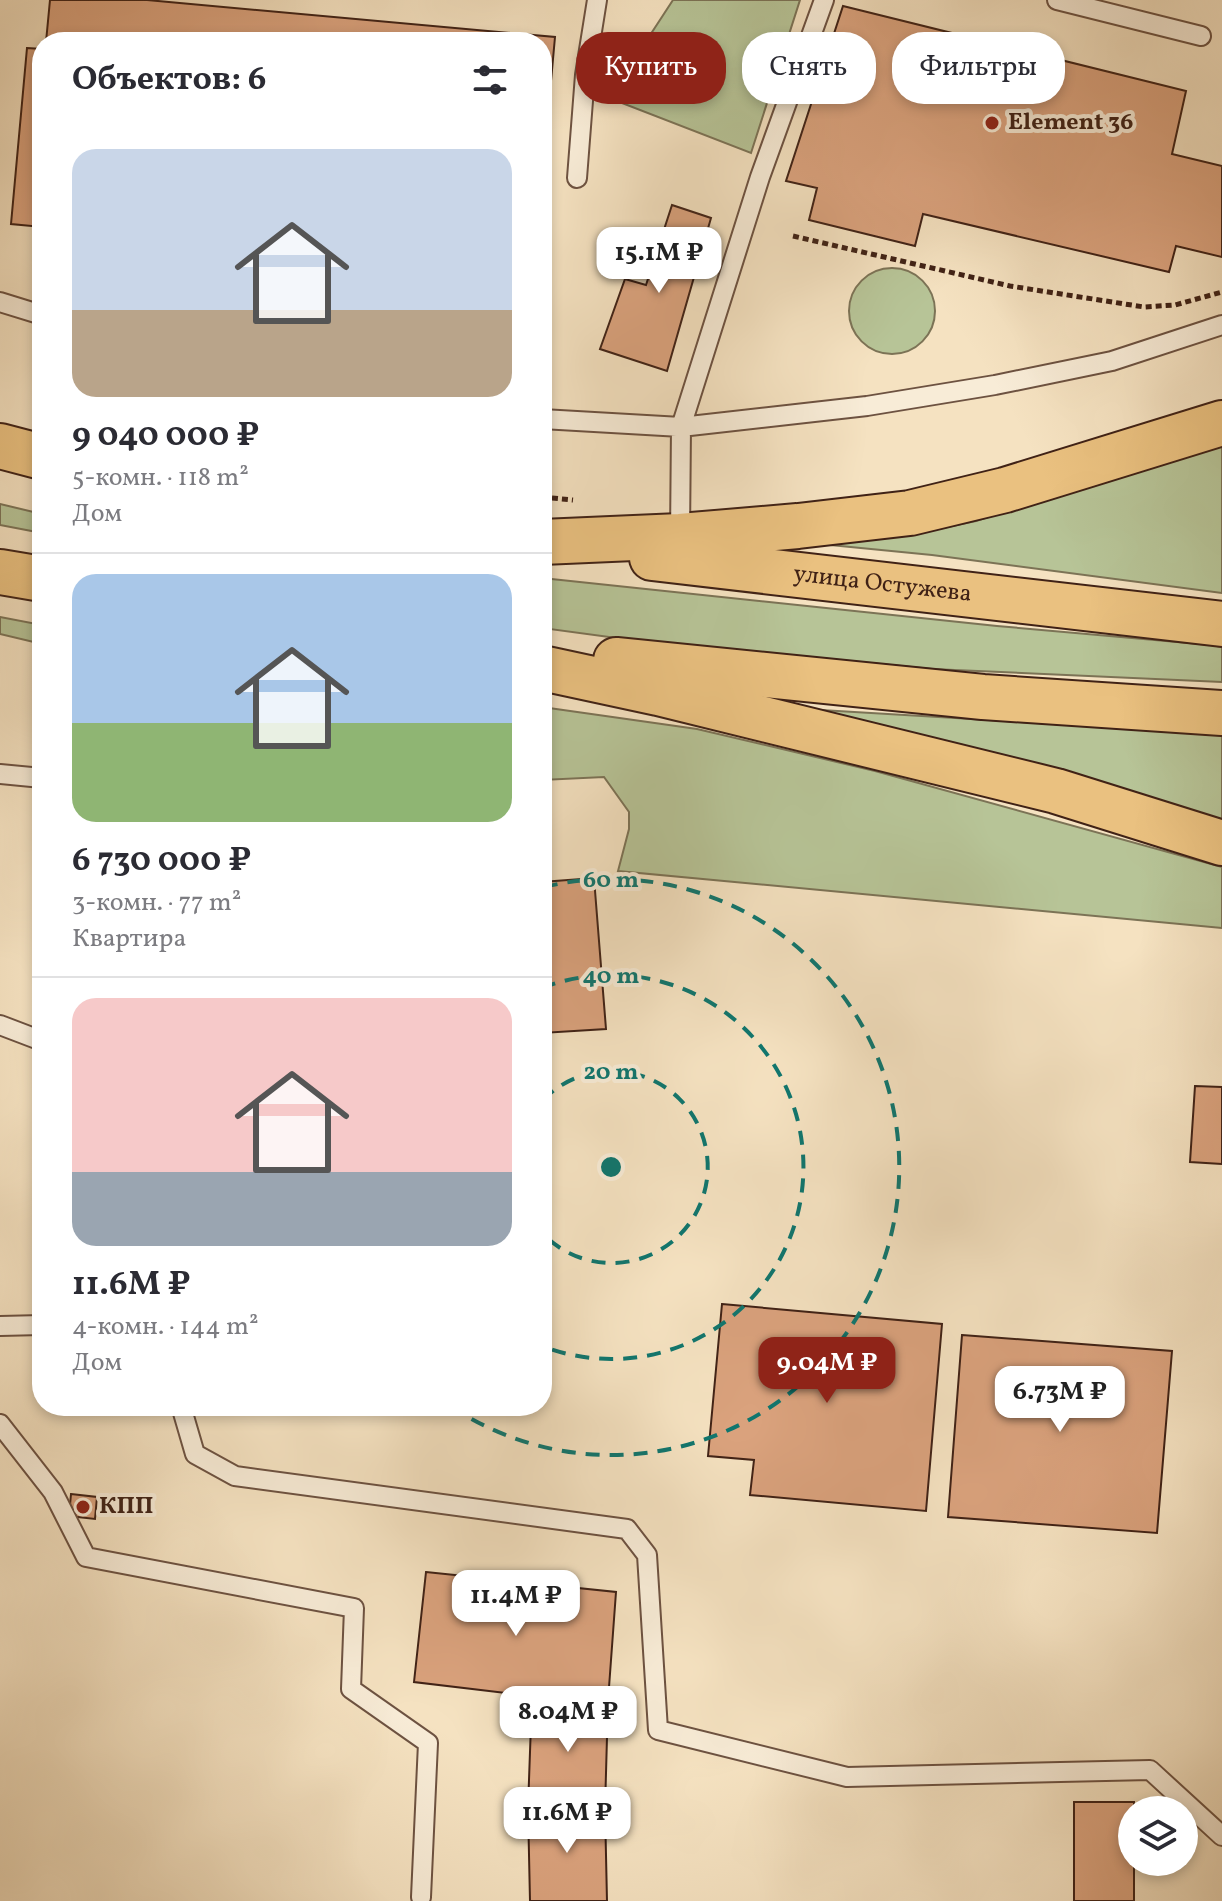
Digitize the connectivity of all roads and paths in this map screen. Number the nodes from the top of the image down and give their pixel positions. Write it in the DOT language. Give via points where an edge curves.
graph roads {
  1 [pos="597,0"];
  2 [pos="824,0"];
  3 [pos="1057,0"];
  4 [pos="1201,36"];
  5 [pos="577,178"];
  6 [pos="793,236"];
  7 [pos="1222,292"];
  8 [pos="0,302"];
  9 [pos="32,312"];
  10 [pos="1222,325"];
  11 [pos="552,420"];
  12 [pos="1222,423"];
  13 [pos="681,427"];
  14 [pos="0,446"];
  15 [pos="32,454"];
  16 [pos="0,473"];
  17 [pos="32,478"];
  18 [pos="680,536"];
  19 [pos="552,542"];
  20 [pos="552,544"];
  21 [pos="0,572"];
  22 [pos="32,577"];
  23 [pos="1222,624"];
  24 [pos="552,655"];
  25 [pos="552,670"];
  26 [pos="1222,713"];
  27 [pos="0,774"];
  28 [pos="32,777"];
  29 [pos="1222,843"];
  30 [pos="0,1025"];
  31 [pos="32,1037"];
  32 [pos="32,1325"];
  33 [pos="0,1326"];
  34 [pos="184,1416"];
  35 [pos="0,1424"];
  36 [pos="1222,1836"];
  37 [pos="421,1897"];
  1 -- 5 [label="lane"];
  2 -- 13 [label="lane" via="760,177"];
  3 -- 4 [label="lane"];
  6 -- 7 [label="path" via="1010,286 1144,307"];
  8 -- 9 [label="lane"];
  10 -- 13 [label="lane" via="1112,361 995,385"];
  11 -- 13 [label="lane"];
  12 -- 18 [label="main road" via="1005,490 910,513"];
  13 -- 18 [label="lane"];
  14 -- 15 [label="main road"];
  16 -- 17 [label="main road"];
  18 -- 19 [label="main road"];
  20 -- 23 [label="main road, улица Остужева"];
  21 -- 22 [label="main road"];
  24 -- 26 [label="main road" via="983,697"];
  25 -- 29 [label="main road" via="1056,791"];
  27 -- 28 [label="lane"];
  30 -- 31 [label="lane"];
  32 -- 33 [label="lane"];
  34 -- 36 [label="lane" via="195,1454 235,1476 627,1529 647,1555 658,1730 847,1777 1150,1770"];
  35 -- 37 [label="lane" via="53,1492 86,1557 354,1608 351,1689 428,1743"];
}
